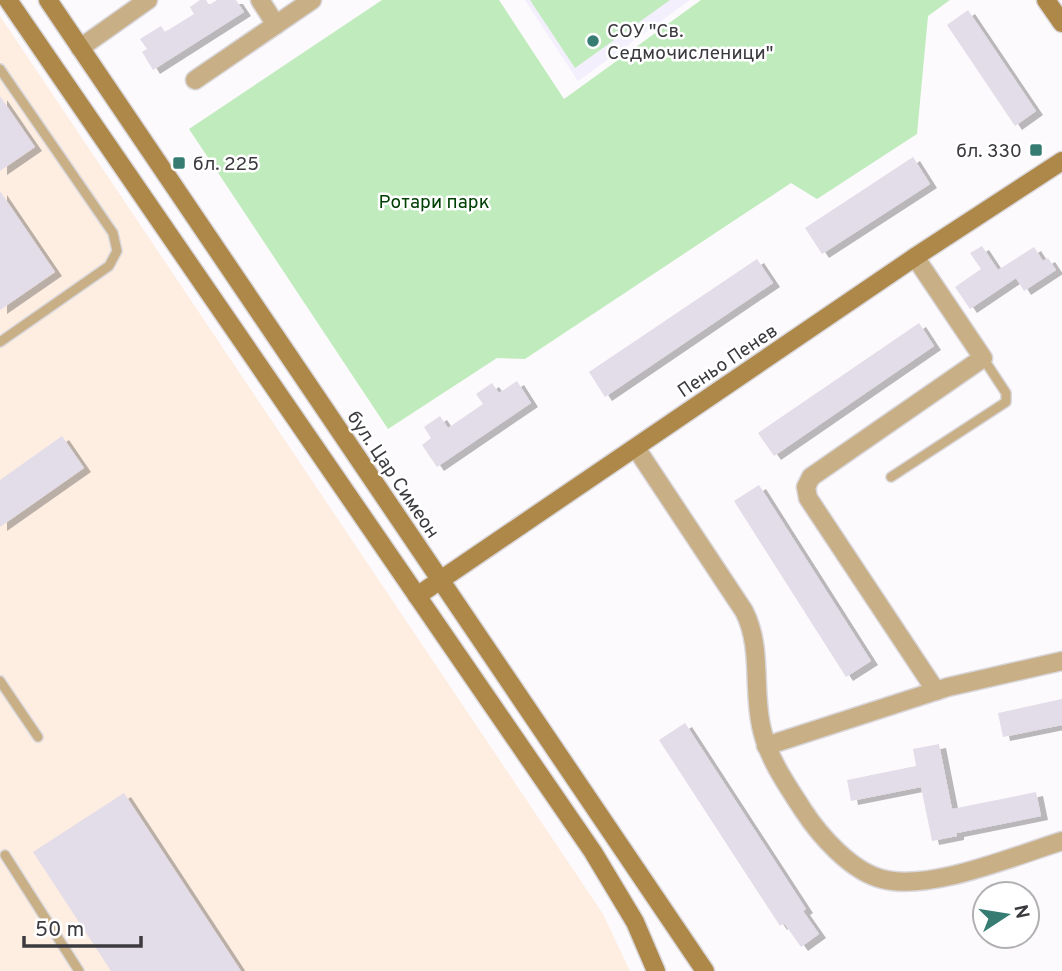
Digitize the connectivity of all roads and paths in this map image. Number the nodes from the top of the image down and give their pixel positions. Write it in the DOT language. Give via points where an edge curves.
graph roads {
  1 [pos="8,0"];
  2 [pos="48,0"];
  3 [pos="148,0"];
  4 [pos="260,0"];
  5 [pos="312,0"];
  6 [pos="1046,0"];
  7 [pos="1062,23"];
  8 [pos="276,25"];
  9 [pos="80,48"];
  10 [pos="0,69"];
  11 [pos="195,80"];
  12 [pos="1062,161"];
  13 [pos="915,257"];
  14 [pos="0,342"];
  15 [pos="983,358"];
  16 [pos="636,448"];
  17 [pos="891,477"];
  18 [pos="441,580"];
  19 [pos="417,596"];
  20 [pos="1062,661"];
  21 [pos="0,681"];
  22 [pos="936,691"];
  23 [pos="38,737"];
  24 [pos="766,746"];
  25 [pos="1062,841"];
  26 [pos="5,855"];
  27 [pos="79,971"];
  28 [pos="656,971"];
  29 [pos="705,971"];
  1 -- 19 [label="main road"];
  2 -- 9 [label="main road, бул. Цар Симеон"];
  3 -- 9 [label="street"];
  4 -- 8 [label="street"];
  5 -- 8 [label="street"];
  6 -- 7 [label="main road"];
  8 -- 11 [label="street"];
  9 -- 18 [label="main road, бул. Цар Симеон"];
  10 -- 14 [label="lane" via="113,233 117,251 109,266"];
  12 -- 13 [label="main road, Пеньо Пенев"];
  13 -- 15 [label="street"];
  13 -- 16 [label="main road, Пеньо Пенев"];
  15 -- 17 [label="lane" via="1006,393 1006,401"];
  15 -- 22 [label="street" via="811,477 806,486 808,498"];
  16 -- 18 [label="main road, Пеньо Пенев"];
  16 -- 24 [label="street" via="752,627"];
  18 -- 19 [label="main road, Пеньо Пенев"];
  18 -- 29 [label="main road, бул. Цар Симеон"];
  19 -- 28 [label="main road" via="593,852 635,922"];
  20 -- 22 [label="street"];
  21 -- 23 [label="lane"];
  22 -- 24 [label="street"];
  24 -- 25 [label="street" via="812,824 848,860 881,879 903,882 947,877"];
  26 -- 27 [label="lane"];
}
